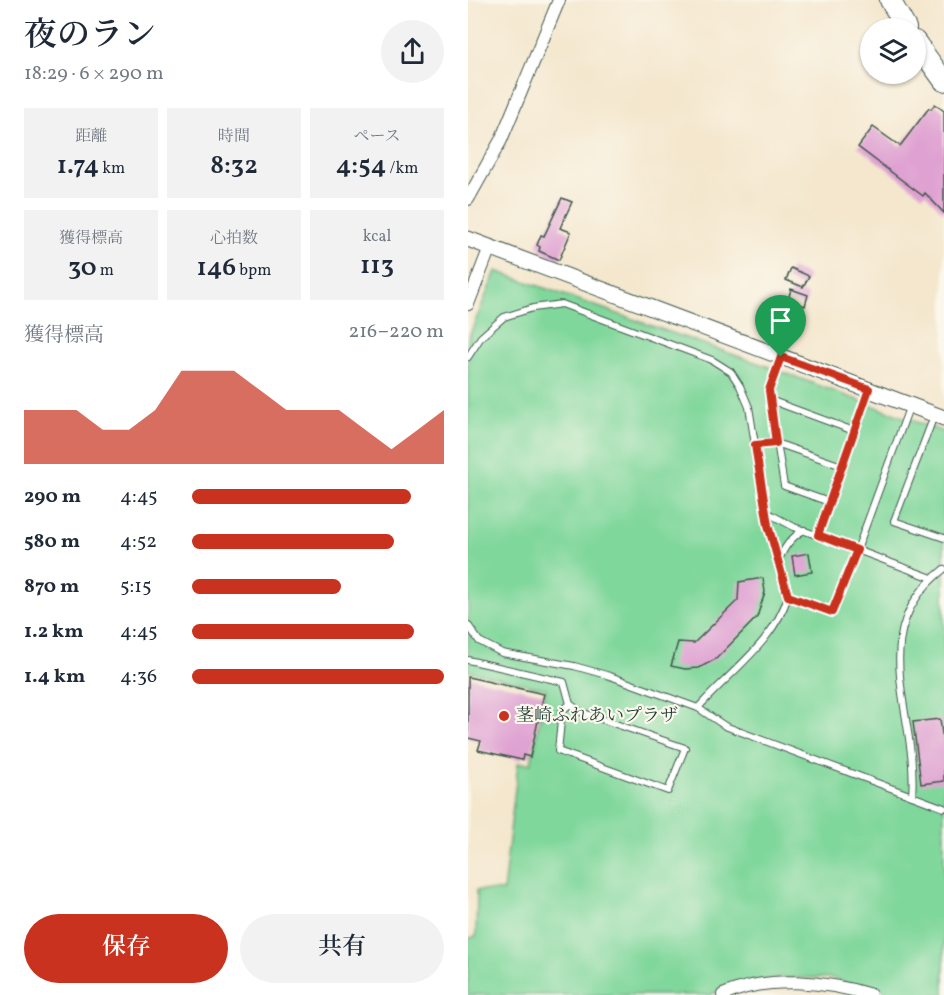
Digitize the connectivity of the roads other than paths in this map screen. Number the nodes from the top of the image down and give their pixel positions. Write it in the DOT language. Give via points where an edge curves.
graph roads {
  1 [pos="559,0"];
  2 [pos="890,0"];
  3 [pos="900,18"];
  4 [pos="926,56"];
  5 [pos="944,81"];
  6 [pos="468,199"];
  7 [pos="468,239"];
  8 [pos="490,247"];
  9 [pos="468,304"];
  10 [pos="468,357"];
  11 [pos="781,357"];
  12 [pos="869,389"];
  13 [pos="770,400"];
  14 [pos="910,405"];
  15 [pos="939,416"];
  16 [pos="854,431"];
  17 [pos="776,443"];
  18 [pos="755,445"];
  19 [pos="842,466"];
  20 [pos="829,502"];
  21 [pos="766,512"];
  22 [pos="804,530"];
  23 [pos="818,535"];
  24 [pos="944,538"];
  25 [pos="857,550"];
  26 [pos="778,561"];
  27 [pos="944,569"];
  28 [pos="932,578"];
  29 [pos="788,596"];
  30 [pos="468,625"];
  31 [pos="468,660"];
  32 [pos="570,704"];
  33 [pos="698,708"];
  34 [pos="912,796"];
  35 [pos="944,808"];
  36 [pos="723,995"];
  37 [pos="871,995"];
  1 -- 6 [label="street" via="501,140"];
  2 -- 3 [label="main road"];
  4 -- 5 [label="main road"];
  7 -- 8 [label="street"];
  8 -- 9 [label="street"];
  8 -- 11 [label="street"];
  10 -- 18 [label="lane" via="481,337 504,317 562,304 712,360 731,372 749,407"];
  11 -- 12 [label="street"];
  11 -- 13 [label="lane" via="769,390"];
  12 -- 14 [label="street"];
  12 -- 16 [label="lane"];
  13 -- 16 [label="lane"];
  13 -- 17 [label="lane"];
  14 -- 15 [label="street"];
  14 -- 25 [label="lane"];
  15 -- 24 [label="lane" via="894,521"];
  16 -- 19 [label="lane"];
  17 -- 18 [label="lane"];
  17 -- 19 [label="lane"];
  17 -- 20 [label="lane" via="784,486"];
  18 -- 21 [label="lane"];
  19 -- 20 [label="lane"];
  20 -- 23 [label="lane"];
  21 -- 22 [label="lane"];
  21 -- 26 [label="lane"];
  22 -- 23 [label="lane"];
  22 -- 26 [label="lane" via="785,545"];
  23 -- 25 [label="lane"];
  25 -- 28 [label="lane"];
  25 -- 29 [label="lane" via="832,612"];
  26 -- 29 [label="lane"];
  27 -- 28 [label="lane"];
  28 -- 34 [label="lane" via="906,615 900,646 899,674 914,772"];
  29 -- 33 [label="lane" via="775,625"];
  30 -- 33 [label="lane" via="479,641 502,653 601,673"];
  31 -- 32 [label="lane" via="564,682"];
  32 -- 32 [label="lane" via="562,711 558,751 668,791 685,748 581,712"];
  33 -- 34 [label="lane" via="725,726"];
  34 -- 35 [label="lane"];
  36 -- 37 [label="street" via="771,984 808,982"];
}
